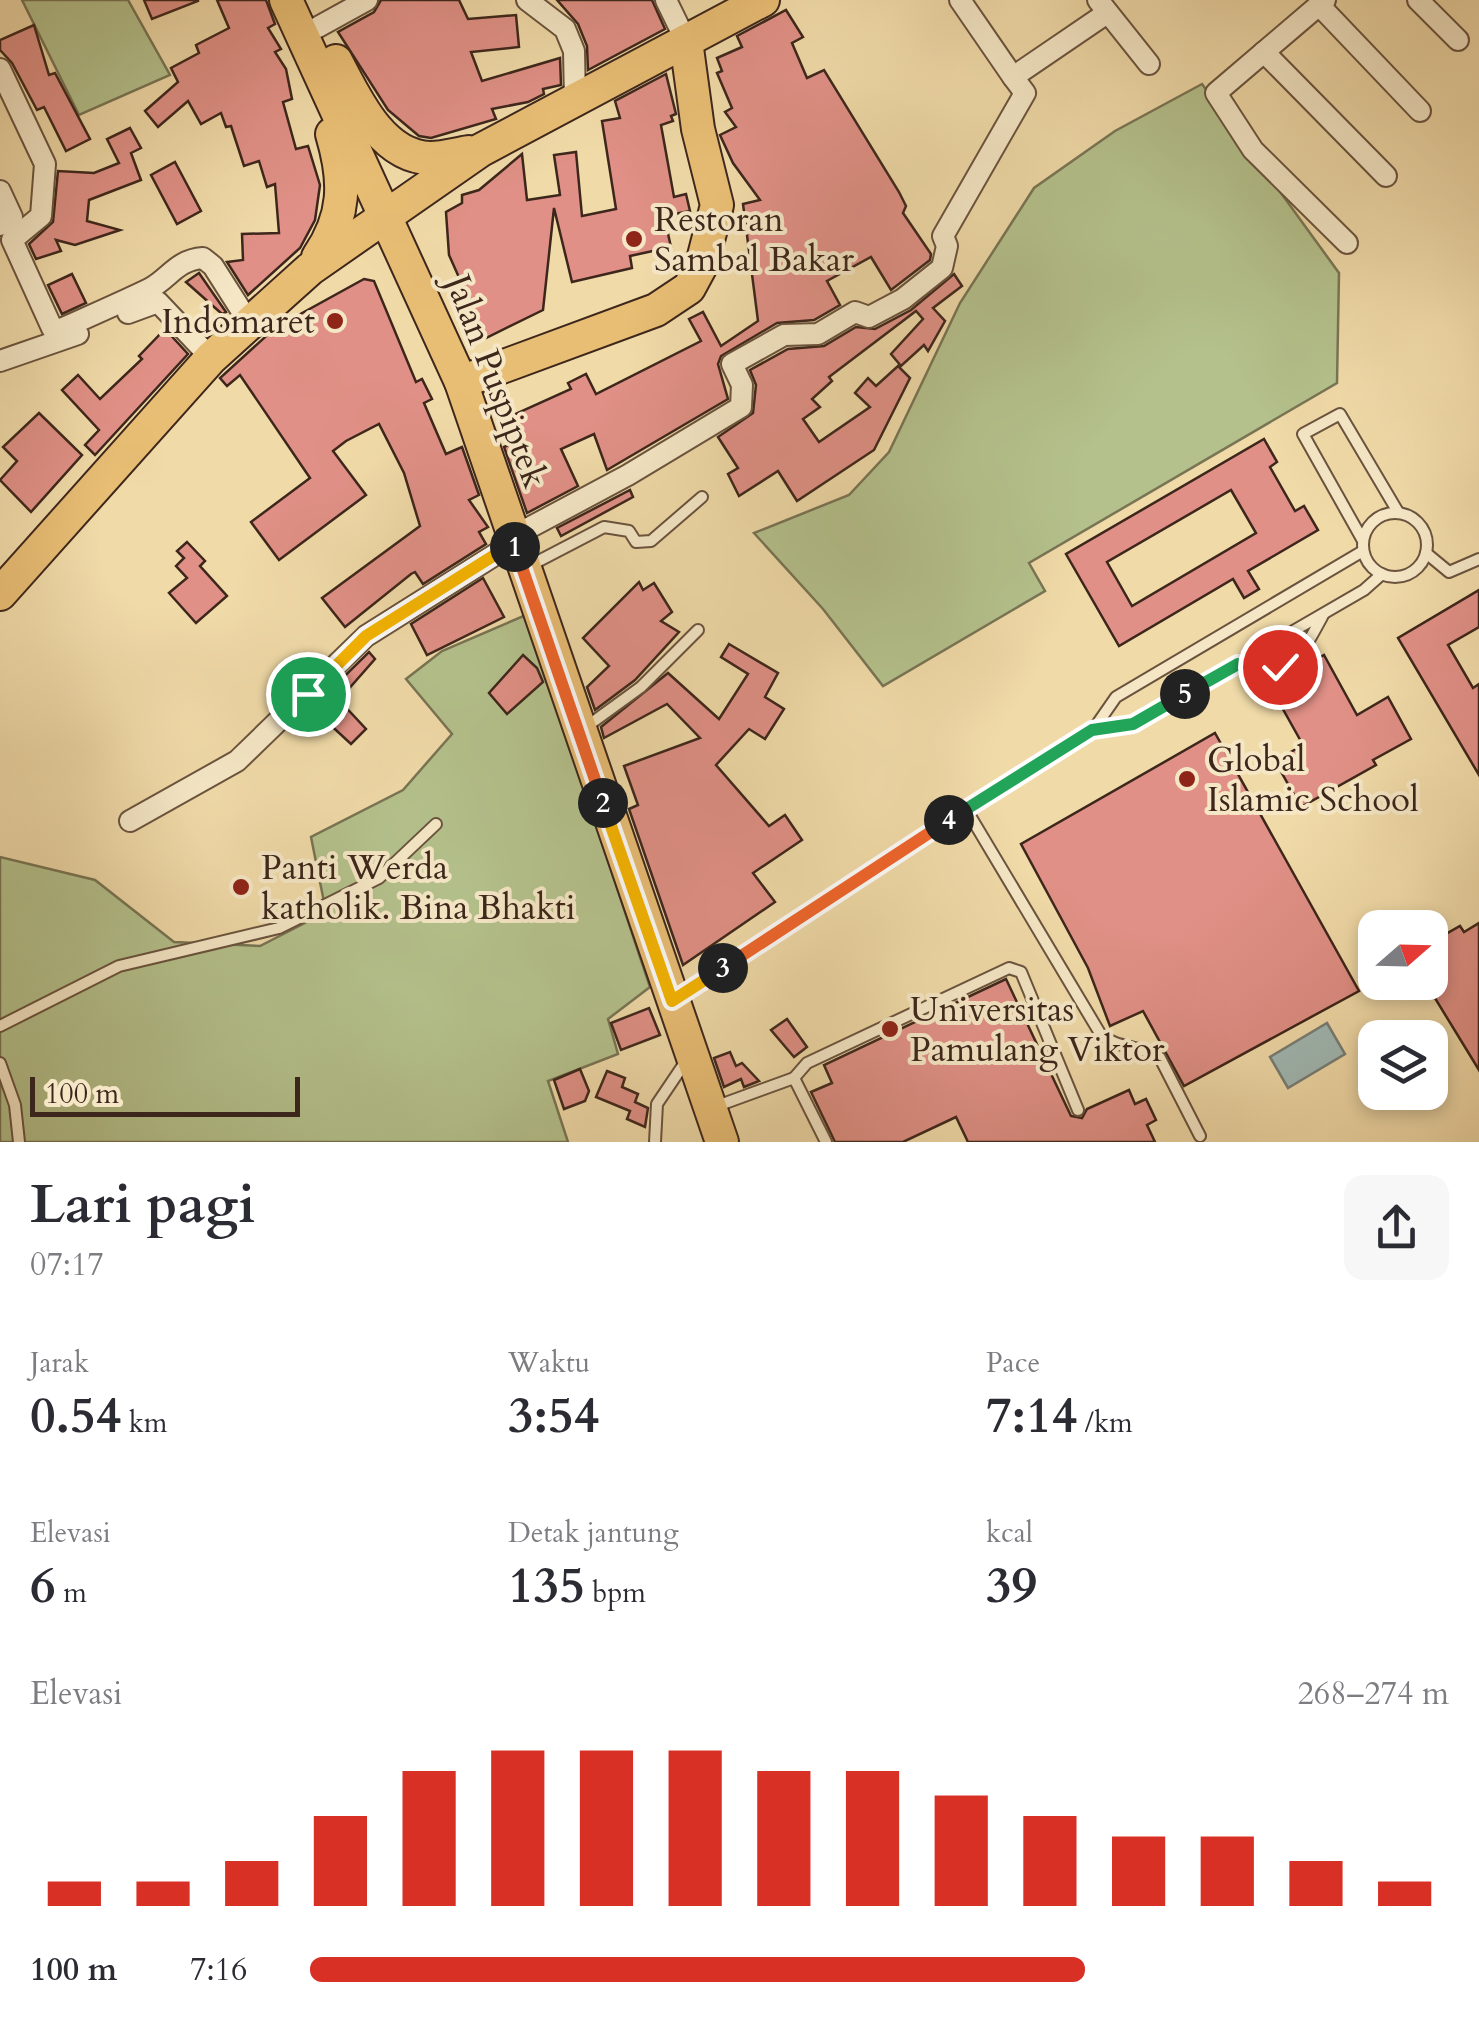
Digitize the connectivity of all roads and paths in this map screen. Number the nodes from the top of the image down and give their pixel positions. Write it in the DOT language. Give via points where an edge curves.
graph roads {
  1 [pos="286,0"];
  2 [pos="367,0"];
  3 [pos="527,0"];
  4 [pos="666,0"];
  5 [pos="763,0"];
  6 [pos="960,0"];
  7 [pos="1418,0"];
  8 [pos="1322,2"];
  9 [pos="1103,6"];
  10 [pos="308,23"];
  11 [pos="1458,40"];
  12 [pos="686,41"];
  13 [pos="1264,52"];
  14 [pos="655,58"];
  15 [pos="1148,64"];
  16 [pos="0,69"];
  17 [pos="688,75"];
  18 [pos="1013,77"];
  19 [pos="575,101"];
  20 [pos="1420,111"];
  21 [pos="481,150"];
  22 [pos="1386,176"];
  23 [pos="0,191"];
  24 [pos="387,214"];
  25 [pos="0,224"];
  26 [pos="1347,243"];
  27 [pos="310,269"];
  28 [pos="248,321"];
  29 [pos="211,358"];
  30 [pos="0,361"];
  31 [pos="461,382"];
  32 [pos="702,497"];
  33 [pos="1398,512"];
  34 [pos="512,537"];
  35 [pos="1363,545"];
  36 [pos="1426,553"];
  37 [pos="1479,559"];
  38 [pos="523,570"];
  39 [pos="1382,574"];
  40 [pos="0,594"];
  41 [pos="1324,614"];
  42 [pos="698,630"];
  43 [pos="1238,664"];
  44 [pos="1092,730"];
  45 [pos="578,732"];
  46 [pos="966,809"];
  47 [pos="130,821"];
  48 [pos="436,824"];
  49 [pos="672,1001"];
  50 [pos="0,1026"];
  51 [pos="691,1053"];
  52 [pos="0,1064"];
  53 [pos="794,1078"];
  54 [pos="711,1108"];
  55 [pos="1078,1110"];
  56 [pos="1200,1136"];
  57 [pos="19,1142"];
  58 [pos="656,1142"];
  59 [pos="722,1142"];
  60 [pos="826,1142"];
  1 -- 10 [label="main road, Jalan Puspiptek"];
  2 -- 10 [label="street"];
  3 -- 19 [label="street" via="564,30 574,51"];
  4 -- 12 [label="street"];
  5 -- 12 [label="main road"];
  6 -- 18 [label="street"];
  7 -- 11 [label="street"];
  8 -- 13 [label="street"];
  8 -- 20 [label="street"];
  9 -- 15 [label="street"];
  9 -- 18 [label="street"];
  10 -- 21 [label="main road" via="386,138 429,158"];
  10 -- 24 [label="main road, Jalan Puspiptek"];
  10 -- 27 [label="main road" via="343,172 336,232"];
  12 -- 14 [label="main road"];
  12 -- 17 [label="main road"];
  13 -- 22 [label="street"];
  13 -- 26 [label="street" via="1216,93 1253,150"];
  14 -- 17 [label="main road" via="669,59"];
  14 -- 19 [label="main road"];
  16 -- 28 [label="street" via="46,164 40,220 12,240 52,328 153,287 170,269 196,258 209,260"];
  17 -- 31 [label="main road" via="717,205 688,288 656,310"];
  18 -- 34 [label="street" via="1025,93 943,236 942,268 874,315 855,312 806,337 784,335 732,364 742,385 741,406"];
  19 -- 21 [label="main road"];
  21 -- 24 [label="main road"];
  23 -- 25 [label="street" via="12,217"];
  24 -- 27 [label="main road"];
  24 -- 31 [label="main road, Jalan Puspiptek"];
  27 -- 28 [label="main road"];
  28 -- 29 [label="main road"];
  29 -- 30 [label="street" via="155,301"];
  29 -- 40 [label="main road"];
  31 -- 34 [label="main road, Jalan Puspiptek"];
  32 -- 38 [label="lane" via="651,540 636,542 629,531 604,527"];
  33 -- 35 [label="lane" via="1369,524"];
  33 -- 35 [label="lane" via="1340,414 1303,434"];
  33 -- 36 [label="lane" via="1422,528"];
  34 -- 38 [label="main road, Jalan Puspiptek"];
  34 -- 47 [label="street" via="501,551 366,636 237,760"];
  35 -- 39 [label="lane"];
  35 -- 44 [label="lane" via="1116,698"];
  36 -- 37 [label="lane" via="1449,572"];
  36 -- 39 [label="lane" via="1407,575"];
  38 -- 45 [label="main road, Jalan Puspiptek"];
  39 -- 41 [label="lane" via="1367,595"];
  41 -- 43 [label="lane"];
  41 -- 43 [label="lane" via="1295,660 1269,669"];
  42 -- 45 [label="lane" via="641,687"];
  43 -- 44 [label="lane" via="1133,724"];
  44 -- 46 [label="lane"];
  45 -- 49 [label="main road, Jalan Puspiptek"];
  46 -- 49 [label="lane"];
  46 -- 56 [label="lane" via="1101,1036 1160,1058"];
  48 -- 50 [label="lane" via="378,878 279,928 119,966"];
  49 -- 51 [label="main road, Jalan Puspiptek"];
  51 -- 54 [label="main road, Jalan Puspiptek"];
  51 -- 58 [label="lane" via="657,1104"];
  52 -- 57 [label="lane"];
  53 -- 54 [label="lane"];
  53 -- 55 [label="lane" via="807,1063 1009,968 1021,972"];
  53 -- 60 [label="lane"];
  54 -- 59 [label="main road, Jalan Puspiptek"];
}
